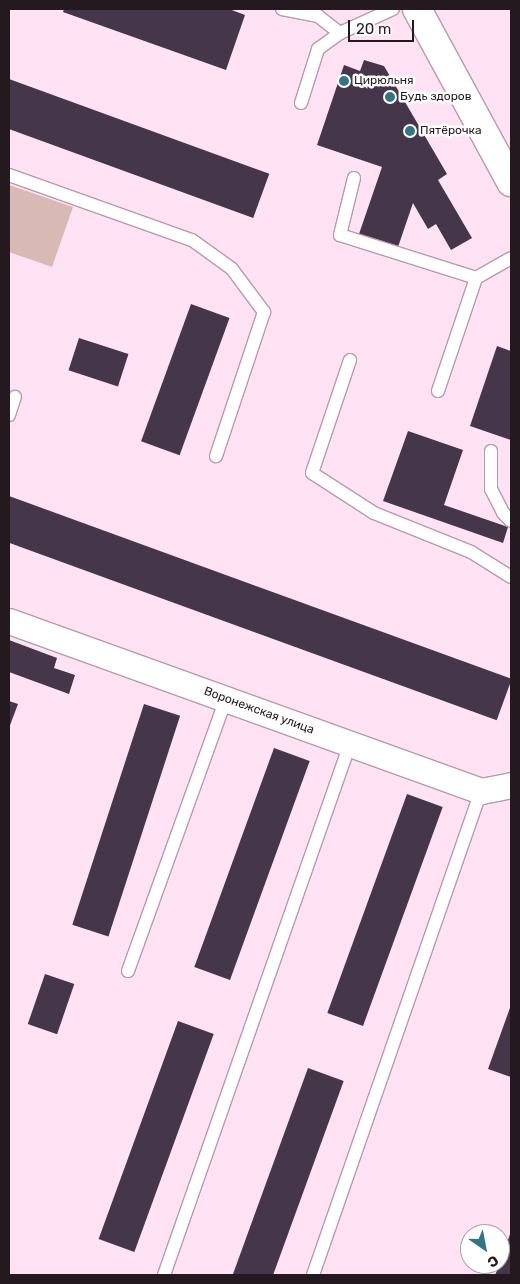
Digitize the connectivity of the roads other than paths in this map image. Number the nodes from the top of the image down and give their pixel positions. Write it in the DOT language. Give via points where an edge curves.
graph roads {
  1 [pos="282,9"];
  2 [pos="393,9"];
  3 [pos="417,9"];
  4 [pos="340,33"];
  5 [pos="301,103"];
  6 [pos="9,175"];
  7 [pos="354,178"];
  8 [pos="511,182"];
  9 [pos="511,258"];
  10 [pos="476,278"];
  11 [pos="350,360"];
  12 [pos="438,391"];
  13 [pos="15,397"];
  14 [pos="9,415"];
  15 [pos="491,451"];
  16 [pos="216,456"];
  17 [pos="511,521"];
  18 [pos="511,577"];
  19 [pos="9,621"];
  20 [pos="226,699"];
  21 [pos="350,744"];
  22 [pos="511,785"];
  23 [pos="481,791"];
  24 [pos="128,971"];
  25 [pos="164,1275"];
  26 [pos="313,1275"];
  1 -- 4 [label="lane" via="318,16"];
  2 -- 4 [label="lane"];
  3 -- 8 [label="main road"];
  4 -- 5 [label="lane" via="318,49"];
  6 -- 16 [label="lane" via="192,240 237,276 264,312"];
  7 -- 10 [label="lane" via="340,235"];
  9 -- 10 [label="lane"];
  10 -- 12 [label="lane"];
  11 -- 18 [label="lane" via="312,473 374,513 471,552"];
  13 -- 14 [label="lane"];
  15 -- 17 [label="lane" via="491,489 503,513"];
  19 -- 20 [label="street, Воронежская улица"];
  20 -- 21 [label="street, Воронежская улица"];
  20 -- 24 [label="lane"];
  21 -- 23 [label="street, Воронежская улица"];
  21 -- 25 [label="lane"];
  22 -- 23 [label="street"];
  23 -- 26 [label="lane"];
}
